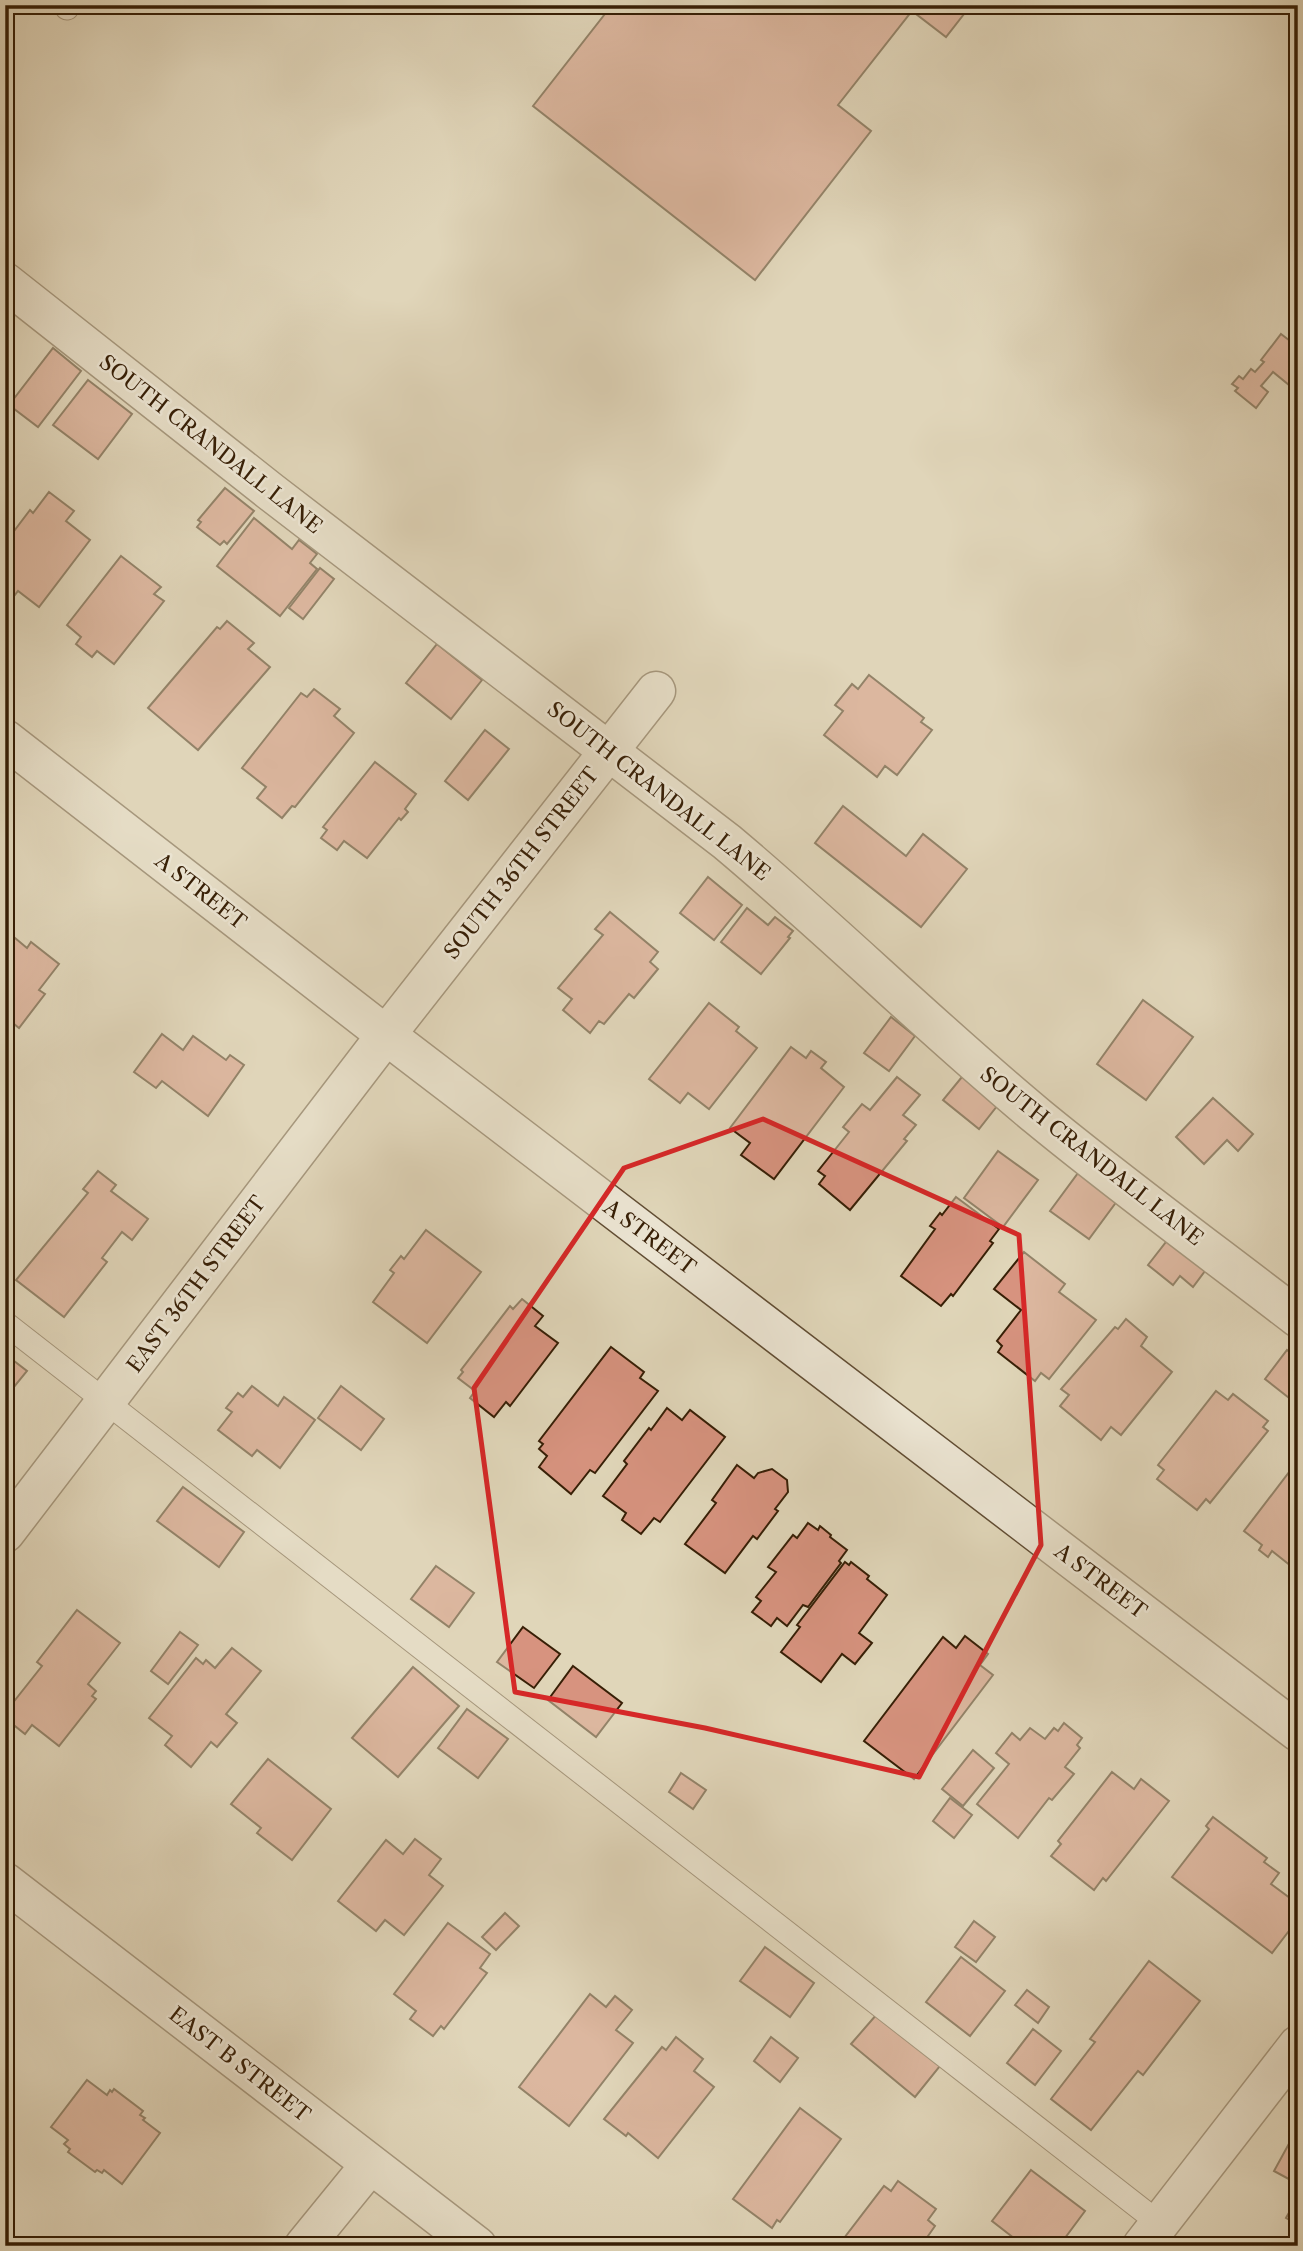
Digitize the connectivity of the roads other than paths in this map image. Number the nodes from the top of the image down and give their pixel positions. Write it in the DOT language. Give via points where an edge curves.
graph roads {
  1 [pos="5,282"];
  2 [pos="656,691"];
  3 [pos="5,739"];
  4 [pos="609,751"];
  5 [pos="386,1035"];
  6 [pos="1298,1318"];
  7 [pos="5,1323"];
  8 [pos="106,1402"];
  9 [pos="5,1533"];
  10 [pos="1298,1732"];
  11 [pos="5,1882"];
  12 [pos="1298,2045"];
  13 [pos="370,2165"];
  14 [pos="1150,2234"];
  15 [pos="304,2246"];
  16 [pos="477,2246"];
  1 -- 4 [label="street, SOUTH CRANDALL LANE"];
  2 -- 4 [label="street, SOUTH 36TH STREET"];
  3 -- 5 [label="street, A STREET"];
  4 -- 5 [label="street, SOUTH 36TH STREET"];
  4 -- 6 [label="street, SOUTH CRANDALL LANE" via="747,858 1039,1118"];
  5 -- 8 [label="street, EAST 36TH STREET"];
  5 -- 10 [label="street, A STREET"];
  7 -- 8 [label="lane"];
  8 -- 9 [label="street, EAST 36TH STREET"];
  8 -- 14 [label="lane"];
  11 -- 13 [label="street, EAST B STREET"];
  12 -- 14 [label="street"];
  13 -- 15 [label="street"];
  13 -- 16 [label="street, EAST B STREET"];
}
